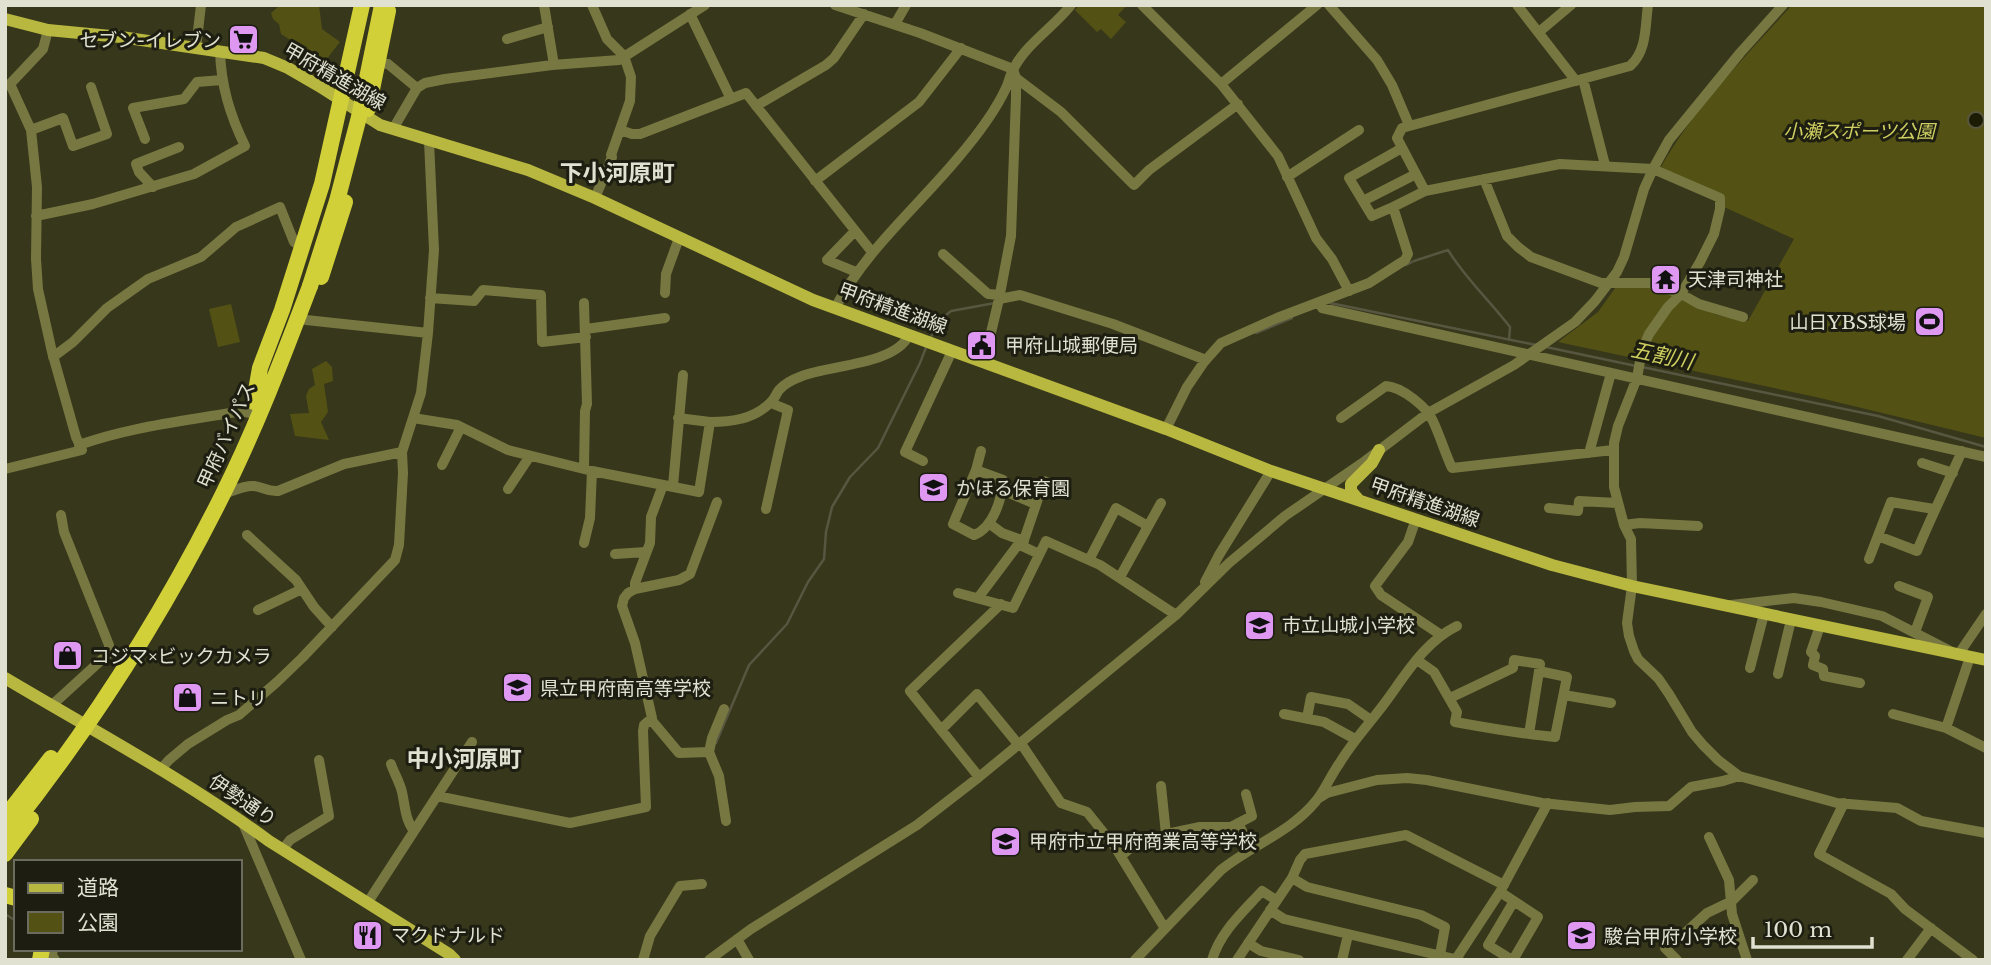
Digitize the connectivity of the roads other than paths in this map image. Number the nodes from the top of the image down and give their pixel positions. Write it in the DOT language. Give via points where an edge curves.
graph roads {
  1 [pos="201,5"];
  2 [pos="362,5"];
  3 [pos="371,5"];
  4 [pos="382,5"];
  5 [pos="389,5"];
  6 [pos="544,5"];
  7 [pos="592,5"];
  8 [pos="705,5"];
  9 [pos="835,5"];
  10 [pos="906,5"];
  11 [pos="1072,5"];
  12 [pos="1142,5"];
  13 [pos="1317,5"];
  14 [pos="1517,5"];
  15 [pos="1572,5"];
  16 [pos="1648,5"];
  17 [pos="1783,5"];
  18 [pos="1334,7"];
  19 [pos="690,14"];
  20 [pos="863,14"];
  21 [pos="5,19"];
  22 [pos="895,24"];
  23 [pos="548,27"];
  24 [pos="48,30"];
  25 [pos="1539,32"];
  26 [pos="507,39"];
  27 [pos="196,48"];
  28 [pos="961,48"];
  29 [pos="219,51"];
  30 [pos="624,56"];
  31 [pos="379,63"];
  32 [pos="554,65"];
  33 [pos="1014,74"];
  34 [pos="222,80"];
  35 [pos="1579,80"];
  36 [pos="1221,84"];
  37 [pos="8,87"];
  38 [pos="91,87"];
  39 [pos="417,88"];
  40 [pos="732,99"];
  41 [pos="342,101"];
  42 [pos="1238,104"];
  43 [pos="756,106"];
  44 [pos="367,116"];
  45 [pos="1409,125"];
  46 [pos="393,129"];
  47 [pos="31,130"];
  48 [pos="620,130"];
  49 [pos="1359,130"];
  50 [pos="145,139"];
  51 [pos="429,141"];
  52 [pos="179,147"];
  53 [pos="1402,148"];
  54 [pos="1605,165"];
  55 [pos="1653,169"];
  56 [pos="1416,174"];
  57 [pos="1287,177"];
  58 [pos="1484,179"];
  59 [pos="815,181"];
  60 [pos="153,187"];
  61 [pos="1424,191"];
  62 [pos="595,198"];
  63 [pos="1363,201"];
  64 [pos="1393,207"];
  65 [pos="36,216"];
  66 [pos="855,231"];
  67 [pos="679,238"];
  68 [pos="302,247"];
  69 [pos="872,252"];
  70 [pos="943,254"];
  71 [pos="856,272"];
  72 [pos="1609,284"];
  73 [pos="305,285"];
  74 [pos="1349,291"];
  75 [pos="665,293"];
  76 [pos="1681,294"];
  77 [pos="999,297"];
  78 [pos="430,298"];
  79 [pos="1320,302"];
  80 [pos="584,303"];
  81 [pos="835,308"];
  82 [pos="1743,317"];
  83 [pos="666,318"];
  84 [pos="306,320"];
  85 [pos="428,333"];
  86 [pos="586,333"];
  87 [pos="909,335"];
  88 [pos="1536,350"];
  89 [pos="952,351"];
  90 [pos="53,357"];
  91 [pos="1206,360"];
  92 [pos="984,362"];
  93 [pos="1638,372"];
  94 [pos="1611,373"];
  95 [pos="683,375"];
  96 [pos="257,403"];
  97 [pos="771,403"];
  98 [pos="1428,413"];
  99 [pos="413,418"];
  100 [pos="678,418"];
  101 [pos="1341,418"];
  102 [pos="710,422"];
  103 [pos="461,427"];
  104 [pos="1166,429"];
  105 [pos="79,445"];
  106 [pos="1379,450"];
  107 [pos="1614,450"];
  108 [pos="981,451"];
  109 [pos="1962,451"];
  110 [pos="402,452"];
  111 [pos="1588,453"];
  112 [pos="530,456"];
  113 [pos="1986,457"];
  114 [pos="923,460"];
  115 [pos="1922,463"];
  116 [pos="442,465"];
  117 [pos="5,469"];
  118 [pos="588,469"];
  119 [pos="976,470"];
  120 [pos="1272,471"];
  121 [pos="1953,473"];
  122 [pos="668,486"];
  123 [pos="1326,488"];
  124 [pos="508,489"];
  125 [pos="1002,490"];
  126 [pos="1065,490"];
  127 [pos="223,494"];
  128 [pos="1358,499"];
  129 [pos="716,502"];
  130 [pos="1161,503"];
  131 [pos="1617,503"];
  132 [pos="1035,504"];
  133 [pos="1549,508"];
  134 [pos="766,509"];
  135 [pos="1934,509"];
  136 [pos="61,515"];
  137 [pos="1416,519"];
  138 [pos="990,524"];
  139 [pos="1624,525"];
  140 [pos="1148,526"];
  141 [pos="1698,526"];
  142 [pos="247,535"];
  143 [pos="1878,536"];
  144 [pos="584,543"];
  145 [pos="1023,544"];
  146 [pos="646,552"];
  147 [pos="615,554"];
  148 [pos="1039,554"];
  149 [pos="1219,555"];
  150 [pos="1869,559"];
  151 [pos="1089,560"];
  152 [pos="1229,564"];
  153 [pos="1120,577"];
  154 [pos="1632,586"];
  155 [pos="1899,586"];
  156 [pos="302,589"];
  157 [pos="635,589"];
  158 [pos="1200,591"];
  159 [pos="958,593"];
  160 [pos="978,598"];
  161 [pos="1001,604"];
  162 [pos="1724,605"];
  163 [pos="258,610"];
  164 [pos="1764,614"];
  165 [pos="1986,614"];
  166 [pos="1176,615"];
  167 [pos="1791,620"];
  168 [pos="1457,626"];
  169 [pos="1820,626"];
  170 [pos="332,627"];
  171 [pos="1915,632"];
  172 [pos="1441,635"];
  173 [pos="1964,656"];
  174 [pos="1417,660"];
  175 [pos="1986,660"];
  176 [pos="1750,668"];
  177 [pos="1539,671"];
  178 [pos="1778,674"];
  179 [pos="5,678"];
  180 [pos="1860,683"];
  181 [pos="1564,695"];
  182 [pos="1450,698"];
  183 [pos="1611,703"];
  184 [pos="51,706"];
  185 [pos="724,709"];
  186 [pos="1893,713"];
  187 [pos="1284,714"];
  188 [pos="1307,718"];
  189 [pos="1371,720"];
  190 [pos="653,722"];
  191 [pos="82,728"];
  192 [pos="1947,728"];
  193 [pos="941,730"];
  194 [pos="1529,734"];
  195 [pos="1355,739"];
  196 [pos="472,742"];
  197 [pos="1019,743"];
  198 [pos="1986,748"];
  199 [pos="709,752"];
  200 [pos="319,760"];
  201 [pos="391,765"];
  202 [pos="43,769"];
  203 [pos="160,770"];
  204 [pos="1739,776"];
  205 [pos="979,777"];
  206 [pos="1161,786"];
  207 [pos="32,793"];
  208 [pos="1246,794"];
  209 [pos="437,796"];
  210 [pos="1317,800"];
  211 [pos="5,802"];
  212 [pos="1548,803"];
  213 [pos="1844,803"];
  214 [pos="5,817"];
  215 [pos="242,821"];
  216 [pos="726,821"];
  217 [pos="1238,823"];
  218 [pos="414,831"];
  219 [pos="1986,833"];
  220 [pos="1166,834"];
  221 [pos="5,835"];
  222 [pos="1709,837"];
  223 [pos="283,849"];
  224 [pos="1251,849"];
  225 [pos="5,854"];
  226 [pos="1121,856"];
  227 [pos="1292,878"];
  228 [pos="1753,880"];
  229 [pos="702,884"];
  230 [pos="1502,889"];
  231 [pos="1514,901"];
  232 [pos="1732,901"];
  233 [pos="368,902"];
  234 [pos="1273,905"];
  235 [pos="1164,927"];
  236 [pos="1931,928"];
  237 [pos="1348,934"];
  238 [pos="737,939"];
  239 [pos="1248,943"];
  240 [pos="1432,956"];
  241 [pos="1457,959"];
  242 [pos="301,960"];
  243 [pos="455,960"];
  244 [pos="643,960"];
  245 [pos="709,960"];
  246 [pos="749,960"];
  247 [pos="1135,960"];
  248 [pos="1212,960"];
  249 [pos="1237,960"];
  250 [pos="1299,960"];
  251 [pos="1342,960"];
  252 [pos="1512,960"];
  253 [pos="1676,960"];
  254 [pos="1747,960"];
  255 [pos="1907,960"];
  256 [pos="1973,960"];
  1 -- 27 [label="street"];
  2 -- 41 [label="highway"];
  3 -- 73 [label="highway, 甲府バイパス"];
  4 -- 73 [label="highway, 甲府バイパス, bridge" via="337,201"];
  5 -- 31 [label="highway"];
  6 -- 23 [label="street"];
  7 -- 30 [label="street" via="607,39"];
  8 -- 19 [label="street"];
  9 -- 20 [label="street"];
  10 -- 22 [label="street"];
  11 -- 33 [label="street" via="1033,44"];
  12 -- 36 [label="street"];
  13 -- 36 [label="street"];
  14 -- 25 [label="street"];
  15 -- 25 [label="street"];
  16 -- 35 [label="street" via="1645,38 1637,60"];
  17 -- 55 [label="street" via="1669,140"];
  18 -- 45 [label="street" via="1377,60"];
  19 -- 30 [label="street"];
  19 -- 40 [label="street"];
  20 -- 22 [label="street"];
  20 -- 43 [label="street" via="826,65"];
  21 -- 24 [label="main road, 甲府精進湖線"];
  22 -- 28 [label="street"];
  23 -- 26 [label="street"];
  23 -- 32 [label="street"];
  24 -- 27 [label="main road, 甲府精進湖線"];
  24 -- 37 [label="street" via="43,49"];
  25 -- 35 [label="street"];
  27 -- 29 [label="main road, 甲府精進湖線"];
  28 -- 33 [label="street"];
  28 -- 59 [label="street" via="919,102"];
  29 -- 34 [label="street"];
  29 -- 41 [label="main road, 甲府精進湖線" via="264,58"];
  30 -- 32 [label="street"];
  30 -- 48 [label="street" via="631,77 630,101"];
  31 -- 39 [label="street" via="388,64"];
  31 -- 44 [label="highway"];
  32 -- 39 [label="street" via="445,79"];
  33 -- 42 [label="street" via="1061,112 1134,186"];
  33 -- 69 [label="street" via="959,157"];
  33 -- 77 [label="street" via="1011,236"];
  34 -- 50 [label="street" via="197,82 184,99 133,108"];
  34 -- 60 [label="street" via="226,102 246,146 194,174"];
  35 -- 45 [label="street"];
  35 -- 54 [label="street"];
  36 -- 42 [label="street"];
  37 -- 47 [label="street"];
  38 -- 47 [label="street" via="107,134 73,146 63,118"];
  39 -- 46 [label="street"];
  40 -- 43 [label="street" via="746,93"];
  40 -- 48 [label="street" via="640,134"];
  41 -- 44 [label="main road, 甲府精進湖線"];
  41 -- 68 [label="highway"];
  42 -- 57 [label="street" via="1278,156"];
  43 -- 59 [label="street"];
  44 -- 46 [label="main road, 甲府精進湖線"];
  44 -- 84 [label="highway"];
  45 -- 53 [label="street" via="1396,138"];
  46 -- 51 [label="main road, 甲府精進湖線"];
  47 -- 65 [label="street"];
  48 -- 62 [label="street"];
  49 -- 57 [label="street"];
  51 -- 62 [label="main road, 甲府精進湖線" via="528,170"];
  51 -- 78 [label="street" via="434,250"];
  52 -- 60 [label="street" via="136,164"];
  53 -- 56 [label="street"];
  53 -- 63 [label="street" via="1349,178"];
  54 -- 55 [label="street"];
  54 -- 58 [label="street" via="1560,164"];
  55 -- 72 [label="street" via="1624,257"];
  55 -- 76 [label="street" via="1720,198 1714,234"];
  56 -- 61 [label="street"];
  56 -- 63 [label="street"];
  57 -- 74 [label="street" via="1316,238"];
  58 -- 61 [label="street"];
  58 -- 72 [label="street" via="1507,236 1518,247 1545,264"];
  59 -- 66 [label="street"];
  60 -- 65 [label="street"];
  61 -- 64 [label="street"];
  62 -- 67 [label="main road, 甲府精進湖線"];
  63 -- 64 [label="street" via="1372,216"];
  64 -- 74 [label="street" via="1408,254 1405,260"];
  65 -- 90 [label="street" via="38,289"];
  66 -- 69 [label="street"];
  66 -- 71 [label="street" via="827,260"];
  67 -- 75 [label="street" via="666,274"];
  67 -- 81 [label="main road, 甲府精進湖線"];
  68 -- 90 [label="street" via="294,242 280,207 248,220 201,257 148,279 117,300"];
  68 -- 96 [label="highway" via="260,368"];
  69 -- 71 [label="street"];
  70 -- 77 [label="street" via="988,294"];
  71 -- 81 [label="street"];
  72 -- 76 [label="street" via="1650,283"];
  72 -- 88 [label="street" via="1575,322"];
  73 -- 96 [label="highway, 甲府バイパス"];
  74 -- 79 [label="street"];
  76 -- 82 [label="street"];
  76 -- 93 [label="street" via="1649,334"];
  77 -- 91 [label="street" via="1020,295"];
  77 -- 92 [label="street"];
  78 -- 85 [label="street"];
  78 -- 86 [label="street" via="474,300 483,290 541,295 542,342"];
  79 -- 88 [label="street" via="1322,308"];
  79 -- 91 [label="street" via="1222,343"];
  80 -- 86 [label="street"];
  81 -- 87 [label="main road, 甲府精進湖線"];
  83 -- 86 [label="street"];
  84 -- 85 [label="street"];
  84 -- 96 [label="highway" via="285,373"];
  85 -- 99 [label="street" via="421,393"];
  86 -- 118 [label="street"];
  87 -- 89 [label="main road, 甲府精進湖線"];
  87 -- 97 [label="street" via="888,353 802,376 779,390"];
  88 -- 94 [label="street"];
  88 -- 98 [label="street"];
  89 -- 92 [label="main road, 甲府精進湖線"];
  89 -- 114 [label="street" via="905,452"];
  90 -- 105 [label="street"];
  91 -- 104 [label="street"];
  92 -- 104 [label="main road, 甲府精進湖線"];
  93 -- 94 [label="street"];
  93 -- 107 [label="street"];
  93 -- 109 [label="street"];
  94 -- 111 [label="street"];
  95 -- 100 [label="street"];
  96 -- 105 [label="street" via="241,411 169,422"];
  96 -- 127 [label="highway, 甲府バイパス"];
  96 -- 191 [label="highway, 甲府バイパス" via="187,542"];
  97 -- 102 [label="street" via="751,417"];
  97 -- 134 [label="street" via="788,411"];
  98 -- 101 [label="street" via="1401,390 1386,386"];
  98 -- 106 [label="street"];
  98 -- 111 [label="street" via="1452,468"];
  99 -- 103 [label="street"];
  99 -- 110 [label="street"];
  100 -- 102 [label="street"];
  100 -- 122 [label="street"];
  102 -- 122 [label="street" via="699,492"];
  103 -- 112 [label="street"];
  103 -- 116 [label="street"];
  104 -- 120 [label="main road, 甲府精進湖線"];
  105 -- 117 [label="street" via="82,450"];
  106 -- 123 [label="street"];
  106 -- 128 [label="main road" via="1351,484"];
  107 -- 111 [label="street"];
  107 -- 131 [label="street"];
  108 -- 119 [label="street"];
  109 -- 113 [label="street"];
  109 -- 121 [label="street"];
  110 -- 127 [label="street" via="344,464 278,491 249,486"];
  110 -- 170 [label="street" via="395,560"];
  112 -- 118 [label="street"];
  112 -- 124 [label="street"];
  115 -- 121 [label="street"];
  118 -- 122 [label="street"];
  118 -- 144 [label="street" via="590,518"];
  119 -- 125 [label="street" via="1003,480"];
  119 -- 138 [label="street" via="953,524 974,535"];
  120 -- 123 [label="main road, 甲府精進湖線"];
  120 -- 149 [label="street"];
  121 -- 135 [label="street"];
  122 -- 146 [label="street" via="651,517"];
  123 -- 128 [label="main road, 甲府精進湖線"];
  123 -- 152 [label="street" via="1284,516"];
  125 -- 132 [label="street"];
  125 -- 138 [label="street"];
  126 -- 132 [label="street" via="1044,481"];
  127 -- 191 [label="highway, 甲府バイパス" via="134,653"];
  128 -- 137 [label="main road, 甲府精進湖線"];
  129 -- 157 [label="street" via="690,574"];
  130 -- 140 [label="street"];
  131 -- 133 [label="street" via="1579,501 1578,512"];
  131 -- 139 [label="street"];
  132 -- 145 [label="street"];
  135 -- 143 [label="street" via="1891,502"];
  135 -- 143 [label="street" via="1917,551"];
  136 -- 184 [label="street" via="109,653"];
  137 -- 154 [label="main road, 甲府精進湖線" via="1552,565"];
  137 -- 172 [label="street" via="1408,542 1375,586 1381,595"];
  138 -- 145 [label="street"];
  139 -- 141 [label="street"];
  139 -- 154 [label="street" via="1631,539"];
  140 -- 151 [label="street" via="1116,508"];
  140 -- 153 [label="street"];
  142 -- 156 [label="street"];
  143 -- 150 [label="street"];
  145 -- 148 [label="street"];
  145 -- 160 [label="street"];
  146 -- 147 [label="street"];
  146 -- 157 [label="street"];
  148 -- 151 [label="street" via="1046,541"];
  148 -- 161 [label="street" via="1013,608"];
  149 -- 152 [label="street"];
  149 -- 158 [label="street"];
  151 -- 153 [label="street"];
  152 -- 158 [label="street"];
  153 -- 166 [label="street"];
  154 -- 162 [label="main road, 甲府精進湖線"];
  154 -- 204 [label="street" via="1629,636 1638,659 1658,678 1703,745"];
  155 -- 171 [label="street" via="1928,597"];
  156 -- 163 [label="street"];
  156 -- 170 [label="street"];
  157 -- 209 [label="street" via="622,606 652,718 643,731 646,807 570,823"];
  158 -- 166 [label="street"];
  159 -- 160 [label="street"];
  160 -- 161 [label="street"];
  161 -- 193 [label="street" via="910,691"];
  162 -- 164 [label="main road, 甲府精進湖線"];
  162 -- 171 [label="street" via="1794,598 1882,616"];
  164 -- 167 [label="main road, 甲府精進湖線"];
  164 -- 176 [label="street"];
  165 -- 173 [label="street"];
  166 -- 197 [label="street"];
  167 -- 169 [label="main road, 甲府精進湖線"];
  167 -- 178 [label="street"];
  168 -- 172 [label="street"];
  169 -- 173 [label="main road, 甲府精進湖線"];
  169 -- 180 [label="street" via="1811,652 1813,665 1823,669 1824,676"];
  170 -- 203 [label="street" via="239,715 188,744"];
  171 -- 173 [label="street"];
  172 -- 174 [label="street"];
  173 -- 175 [label="main road, 甲府精進湖線"];
  173 -- 192 [label="street"];
  174 -- 182 [label="street" via="1434,672"];
  174 -- 189 [label="street"];
  177 -- 181 [label="street" via="1567,677"];
  177 -- 182 [label="street" via="1540,664 1514,660 1513,668"];
  177 -- 194 [label="street"];
  179 -- 184 [label="main road, 伊勢通り"];
  181 -- 183 [label="street"];
  181 -- 194 [label="street" via="1555,737"];
  182 -- 194 [label="street" via="1457,712 1455,722"];
  184 -- 191 [label="main road, 伊勢通り"];
  185 -- 199 [label="street"];
  186 -- 192 [label="street"];
  187 -- 188 [label="street"];
  188 -- 189 [label="street" via="1311,697 1348,704"];
  188 -- 195 [label="street"];
  189 -- 195 [label="street"];
  190 -- 199 [label="street" via="679,753"];
  191 -- 202 [label="highway, 甲府バイパス"];
  191 -- 203 [label="main road, 伊勢通り"];
  191 -- 207 [label="highway, 甲府バイパス"];
  191 -- 225 [label="highway" via="82,748"];
  192 -- 198 [label="street"];
  193 -- 197 [label="street" via="977,694"];
  193 -- 205 [label="street"];
  195 -- 210 [label="street"];
  196 -- 209 [label="street"];
  197 -- 205 [label="street"];
  197 -- 226 [label="street" via="1061,803 1087,812"];
  199 -- 216 [label="street" via="719,776"];
  200 -- 223 [label="street" via="329,816"];
  201 -- 218 [label="street"];
  202 -- 207 [label="highway, 甲府バイパス"];
  202 -- 211 [label="highway" via="30,772"];
  203 -- 215 [label="main road, 伊勢通り"];
  204 -- 212 [label="street" via="1691,787 1669,806 1610,810"];
  204 -- 213 [label="street"];
  205 -- 238 [label="street" via="917,825"];
  206 -- 220 [label="street"];
  207 -- 214 [label="highway, 甲府バイパス"];
  207 -- 221 [label="highway, 甲府バイパス"];
  208 -- 217 [label="street" via="1252,816"];
  209 -- 218 [label="street"];
  210 -- 212 [label="street" via="1340,789 1407,778"];
  210 -- 224 [label="street" via="1290,827"];
  212 -- 230 [label="street"];
  213 -- 219 [label="street" via="1897,808 1921,821"];
  213 -- 236 [label="street" via="1819,854 1884,889"];
  215 -- 223 [label="main road, 伊勢通り"];
  215 -- 242 [label="street"];
  217 -- 220 [label="street"];
  217 -- 224 [label="street"];
  218 -- 233 [label="street"];
  220 -- 226 [label="street" via="1135,845"];
  222 -- 232 [label="street" via="1729,880"];
  223 -- 233 [label="main road, 伊勢通り"];
  224 -- 235 [label="street" via="1221,870"];
  226 -- 235 [label="street"];
  227 -- 230 [label="street" via="1305,854 1406,835"];
  227 -- 234 [label="street"];
  227 -- 240 [label="street" via="1307,887 1421,915 1445,928"];
  228 -- 232 [label="street"];
  229 -- 244 [label="street" via="680,886 650,936"];
  230 -- 231 [label="street"];
  230 -- 241 [label="street"];
  231 -- 252 [label="street" via="1538,917"];
  231 -- 252 [label="street" via="1488,945"];
  232 -- 253 [label="street" via="1707,913 1665,948"];
  232 -- 254 [label="street"];
  233 -- 243 [label="main road, 伊勢通り"];
  234 -- 237 [label="street" via="1284,919"];
  234 -- 239 [label="street"];
  234 -- 248 [label="street" via="1262,891 1216,945"];
  235 -- 247 [label="street"];
  236 -- 255 [label="street"];
  236 -- 256 [label="street"];
  237 -- 240 [label="street"];
  237 -- 251 [label="street"];
  238 -- 245 [label="street"];
  238 -- 246 [label="street"];
  239 -- 249 [label="street"];
  239 -- 250 [label="street"];
  240 -- 241 [label="street"];
}
